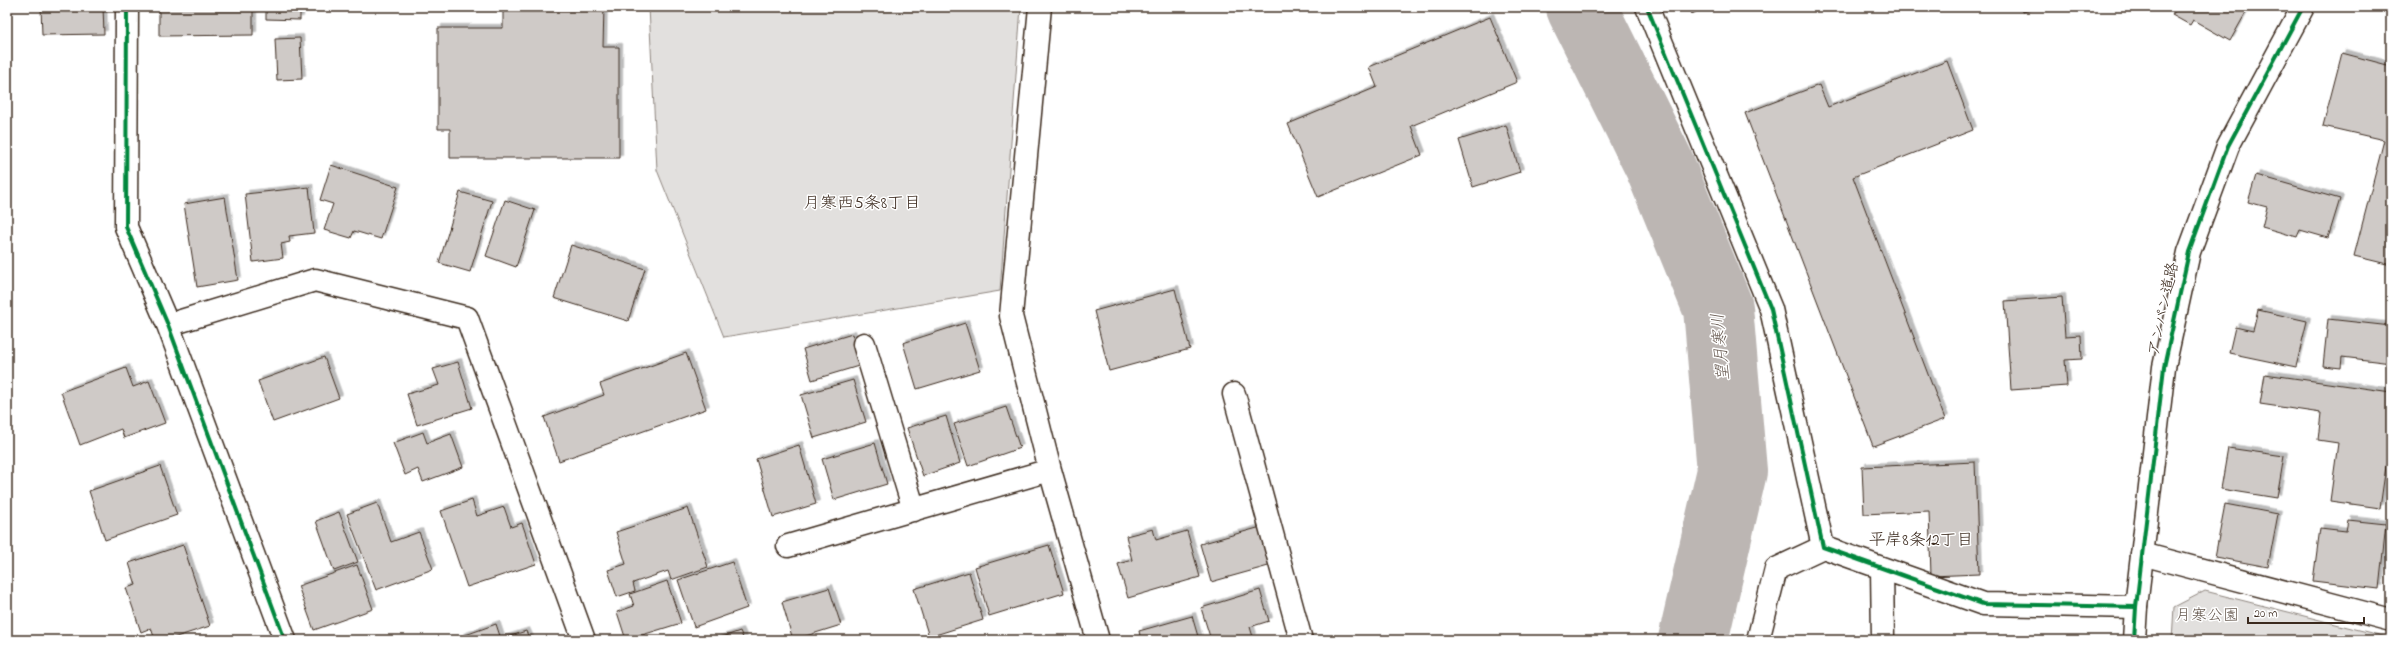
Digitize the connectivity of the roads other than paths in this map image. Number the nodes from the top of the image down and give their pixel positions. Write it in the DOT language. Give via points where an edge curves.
graph roads {
  1 [pos="127,7"];
  2 [pos="1040,7"];
  3 [pos="1646,7"];
  4 [pos="2303,7"];
  5 [pos="168,325"];
  6 [pos="864,344"];
  7 [pos="1234,394"];
  8 [pos="1050,470"];
  9 [pos="914,510"];
  10 [pos="788,546"];
  11 [pos="1823,547"];
  12 [pos="2142,554"];
  13 [pos="1882,568"];
  14 [pos="2136,607"];
  15 [pos="2391,620"];
  16 [pos="285,640"];
  17 [pos="584,640"];
  18 [pos="1098,640"];
  19 [pos="1301,640"];
  20 [pos="1758,640"];
  21 [pos="1883,640"];
  22 [pos="2134,640"];
  1 -- 5 [label="street" via="126,227"];
  2 -- 8 [label="street" via="1011,316"];
  3 -- 11 [label="street" via="1771,309"];
  4 -- 12 [label="street, アンパン道路" via="2228,146 2189,252 2164,367"];
  5 -- 16 [label="street"];
  5 -- 17 [label="street" via="316,280 467,318"];
  6 -- 9 [label="street"];
  7 -- 19 [label="street"];
  8 -- 9 [label="street"];
  8 -- 18 [label="street"];
  9 -- 10 [label="street"];
  11 -- 13 [label="street"];
  11 -- 20 [label="street" via="1776,569"];
  12 -- 14 [label="street, アンパン道路"];
  12 -- 15 [label="street"];
  13 -- 14 [label="street" via="1983,604"];
  13 -- 21 [label="street"];
  14 -- 22 [label="street, アンパン道路"];
}
